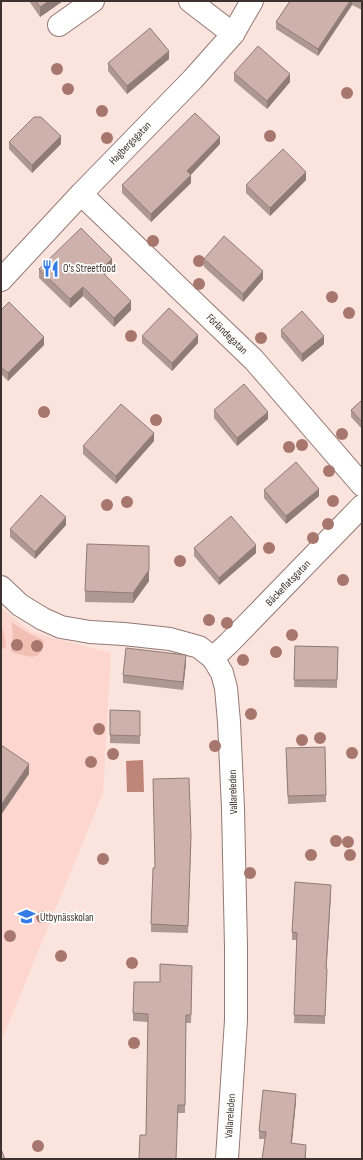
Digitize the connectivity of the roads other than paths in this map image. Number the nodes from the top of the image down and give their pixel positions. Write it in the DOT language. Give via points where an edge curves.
graph roads {
  1 [pos="93,1"];
  2 [pos="190,1"];
  3 [pos="252,1"];
  4 [pos="59,25"];
  5 [pos="233,34"];
  6 [pos="81,194"];
  7 [pos="1,280"];
  8 [pos="362,485"];
  9 [pos="362,506"];
  10 [pos="1,587"];
  11 [pos="213,658"];
  12 [pos="227,1159"];
  1 -- 4 [label="street"];
  2 -- 5 [label="street"];
  3 -- 5 [label="street, Hagbergsgatan"];
  5 -- 6 [label="street, Hagbergsgatan"];
  6 -- 7 [label="street, Hagbergsgatan"];
  6 -- 8 [label="street, Förländegatan" via="254,360"];
  9 -- 11 [label="street, Bäckeflatsgatan"];
  10 -- 11 [label="street, Vallareleden" via="20,605 61,627 170,639 199,647"];
  11 -- 12 [label="street, Vallareleden" via="222,673 226,688 234,808 236,1020"];
}
